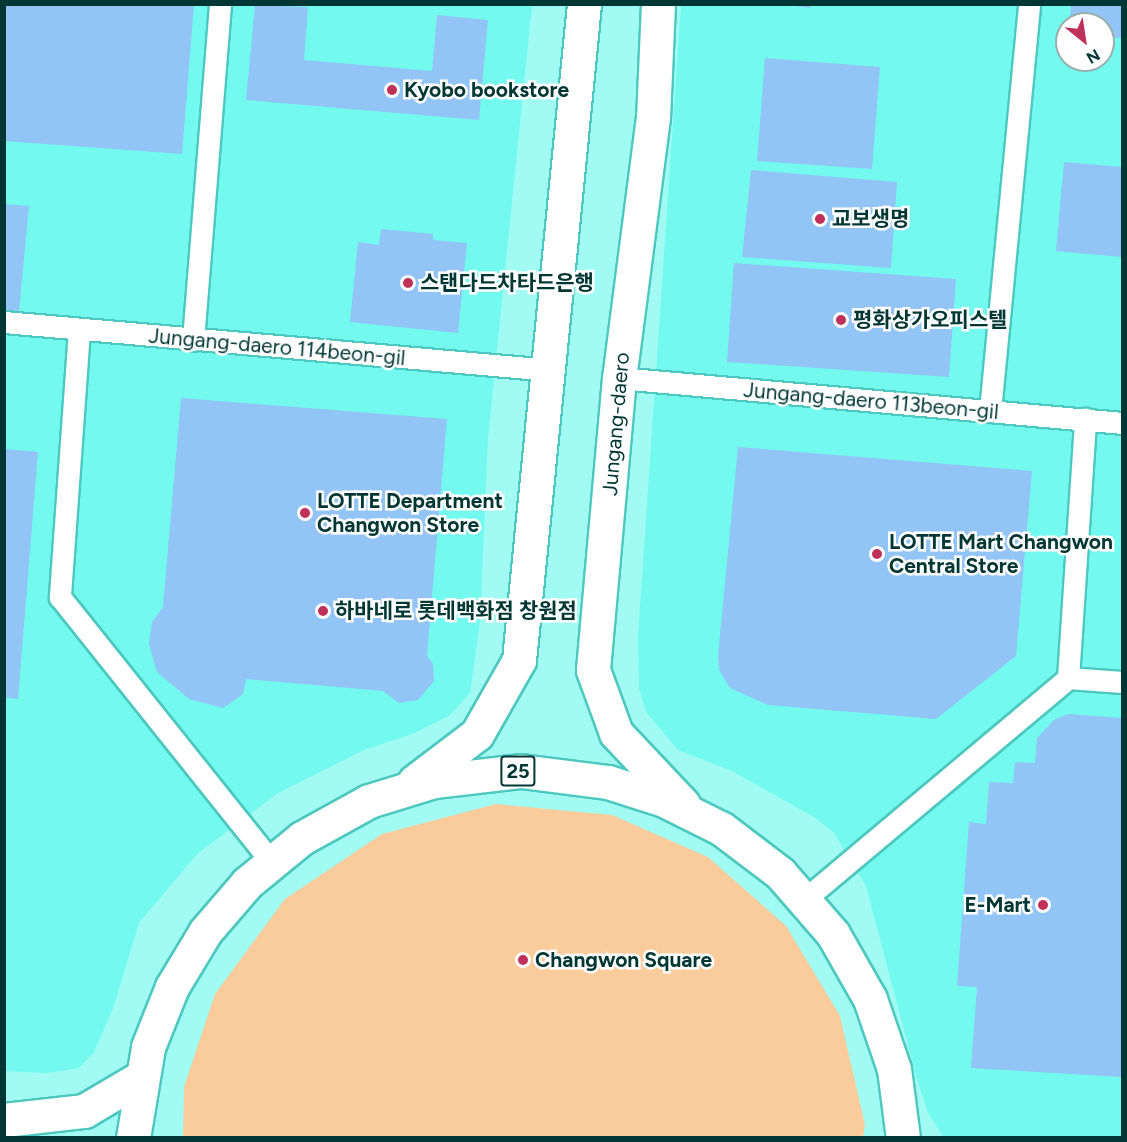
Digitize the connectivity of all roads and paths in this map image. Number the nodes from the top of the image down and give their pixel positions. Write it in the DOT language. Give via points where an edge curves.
graph roads {
  1 [pos="220,4"];
  2 [pos="584,4"];
  3 [pos="658,4"];
  4 [pos="1029,4"];
  5 [pos="4,322"];
  6 [pos="79,330"];
  7 [pos="193,340"];
  8 [pos="550,370"];
  9 [pos="619,378"];
  10 [pos="990,411"];
  11 [pos="1085,419"];
  12 [pos="1122,423"];
  13 [pos="1068,678"];
  14 [pos="1122,682"];
  15 [pos="405,789"];
  16 [pos="690,812"];
  17 [pos="271,861"];
  18 [pos="805,899"];
  19 [pos="140,1077"];
  20 [pos="15,1120"];
  21 [pos="908,1129"];
  22 [pos="63,1137"];
  23 [pos="133,1137"];
  1 -- 7 [label="street"];
  2 -- 8 [label="main road"];
  3 -- 9 [label="main road, Jungang-daero" via="653,117"];
  4 -- 10 [label="street"];
  5 -- 6 [label="street, Jungang-daero 114beon-gil"];
  6 -- 7 [label="street, Jungang-daero 114beon-gil"];
  6 -- 17 [label="street" via="60,597"];
  7 -- 8 [label="street, Jungang-daero 114beon-gil"];
  8 -- 15 [label="main road" via="519,660 477,734"];
  9 -- 10 [label="street, Jungang-daero 113beon-gil"];
  9 -- 16 [label="main road, Jungang-daero" via="592,670 616,733"];
  10 -- 11 [label="street, Jungang-daero 113beon-gil"];
  11 -- 12 [label="street, Jungang-daero 113beon-gil"];
  11 -- 13 [label="street"];
  13 -- 14 [label="street"];
  13 -- 18 [label="street"];
  15 -- 16 [label="main road, 25" via="492,772 550,773 636,789"];
  15 -- 17 [label="main road, 25" via="334,818"];
  16 -- 18 [label="main road, 25" via="752,850"];
  17 -- 19 [label="main road, 25" via="225,906 187,958 159,1016"];
  18 -- 21 [label="main road, 25" via="841,946 870,999 890,1055"];
  19 -- 20 [label="main road" via="84,1111"];
  19 -- 23 [label="main road, 25"];
  20 -- 22 [label="main road"];
}
